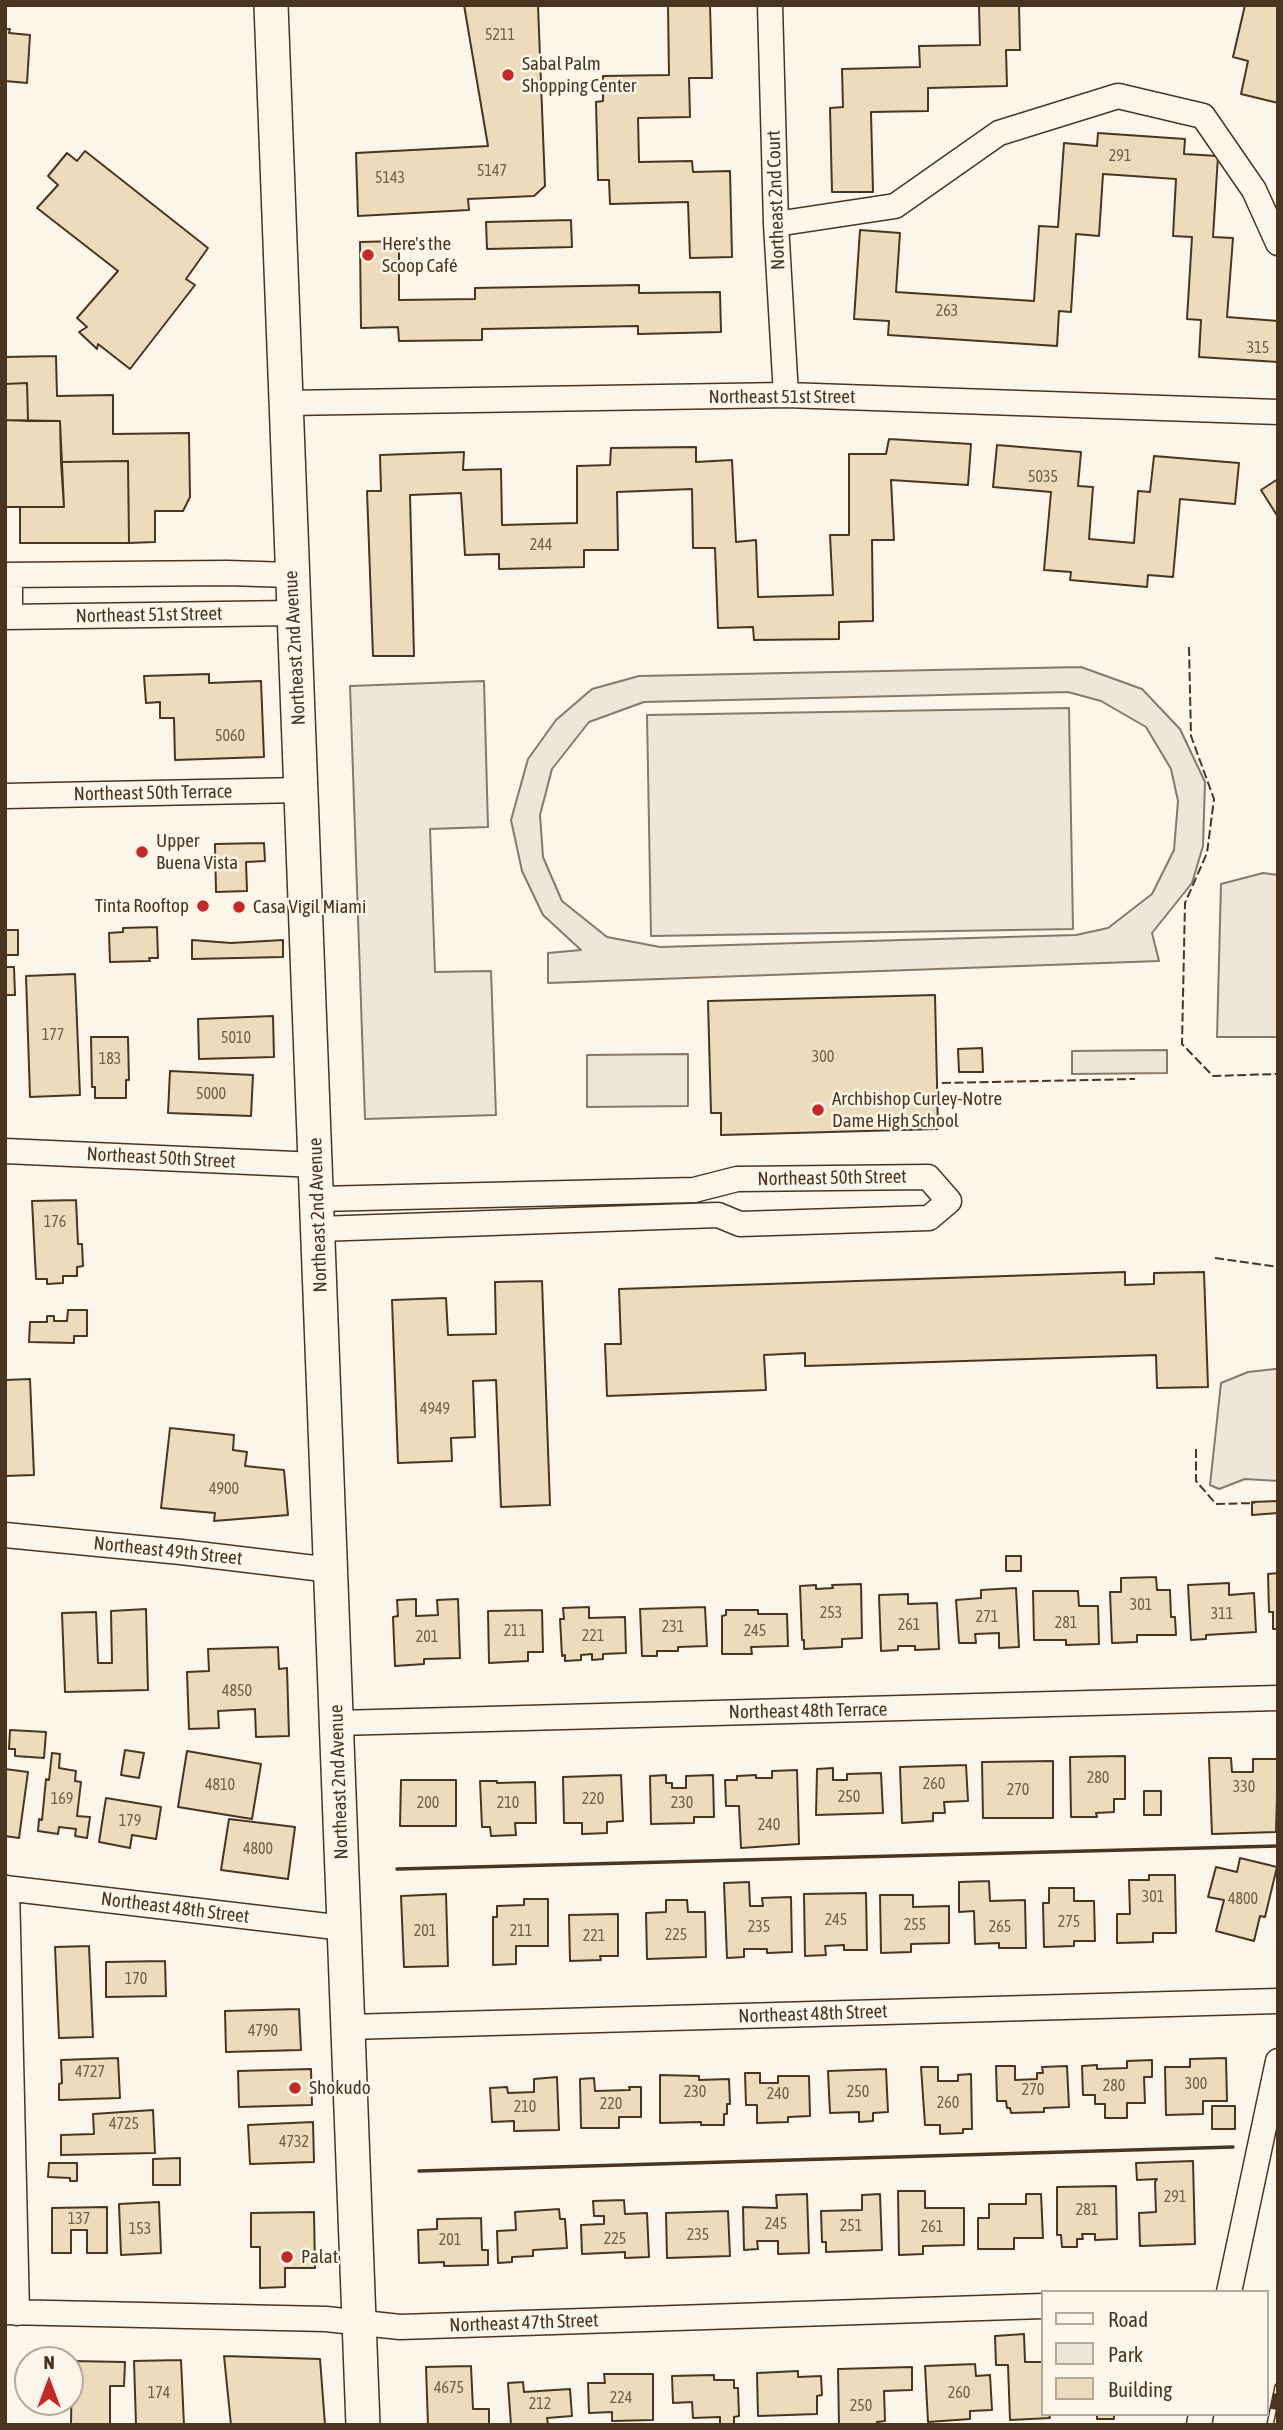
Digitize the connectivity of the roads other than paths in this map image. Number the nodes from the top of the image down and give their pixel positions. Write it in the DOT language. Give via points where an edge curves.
graph roads {
  1 [pos="271,5"];
  2 [pos="770,5"];
  3 [pos="776,224"];
  4 [pos="1278,243"];
  5 [pos="786,395"];
  6 [pos="285,403"];
  7 [pos="1278,412"];
  8 [pos="8,575"];
  9 [pos="291,575"];
  10 [pos="293,613"];
  11 [pos="8,617"];
  12 [pos="302,790"];
  13 [pos="5,796"];
  14 [pos="5,1151"];
  15 [pos="316,1165"];
  16 [pos="318,1214"];
  17 [pos="5,1535"];
  18 [pos="331,1570"];
  19 [pos="1278,1699"];
  20 [pos="337,1723"];
  21 [pos="6,1888"];
  22 [pos="344,1928"];
  23 [pos="1278,2001"];
  24 [pos="348,2027"];
  25 [pos="1278,2061"];
  26 [pos="1229,2290"];
  27 [pos="1042,2306"];
  28 [pos="11,2313"];
  29 [pos="359,2323"];
  30 [pos="363,2425"];
  1 -- 6 [label="main road, Northeast 2nd Avenue"];
  2 -- 3 [label="street, Northeast 2nd Court"];
  3 -- 4 [label="street" via="894,206 999,133 1118,96 1203,116 1254,190"];
  3 -- 5 [label="street, Northeast 2nd Court"];
  5 -- 6 [label="street, Northeast 51st Street"];
  5 -- 7 [label="street, Northeast 51st Street"];
  6 -- 9 [label="main road, Northeast 2nd Avenue"];
  8 -- 9 [label="street"];
  8 -- 11 [label="street"];
  9 -- 10 [label="main road, Northeast 2nd Avenue"];
  10 -- 11 [label="street, Northeast 51st Street"];
  10 -- 12 [label="main road, Northeast 2nd Avenue"];
  12 -- 13 [label="street, Northeast 50th Terrace"];
  12 -- 15 [label="main road, Northeast 2nd Avenue"];
  14 -- 15 [label="street, Northeast 50th Street"];
  15 -- 16 [label="main road, Northeast 2nd Avenue"];
  16 -- 16 [label="street, Northeast 50th Street" via="718,1215 740,1224 929,1218 949,1201 928,1177 737,1180 694,1189"];
  16 -- 18 [label="main road, Northeast 2nd Avenue"];
  17 -- 18 [label="street, Northeast 49th Street"];
  18 -- 20 [label="main road, Northeast 2nd Avenue"];
  19 -- 20 [label="street, Northeast 48th Terrace"];
  20 -- 22 [label="main road, Northeast 2nd Avenue"];
  21 -- 22 [label="street, Northeast 48th Street"];
  21 -- 28 [label="street"];
  22 -- 24 [label="main road, Northeast 2nd Avenue"];
  23 -- 24 [label="street, Northeast 48th Street"];
  24 -- 29 [label="main road, Northeast 2nd Avenue"];
  25 -- 26 [label="street"];
  27 -- 29 [label="street, Northeast 47th Street" via="400,2327"];
  28 -- 29 [label="street, Northeast 47th Street"];
  29 -- 30 [label="main road, Northeast 2nd Avenue"];
}
